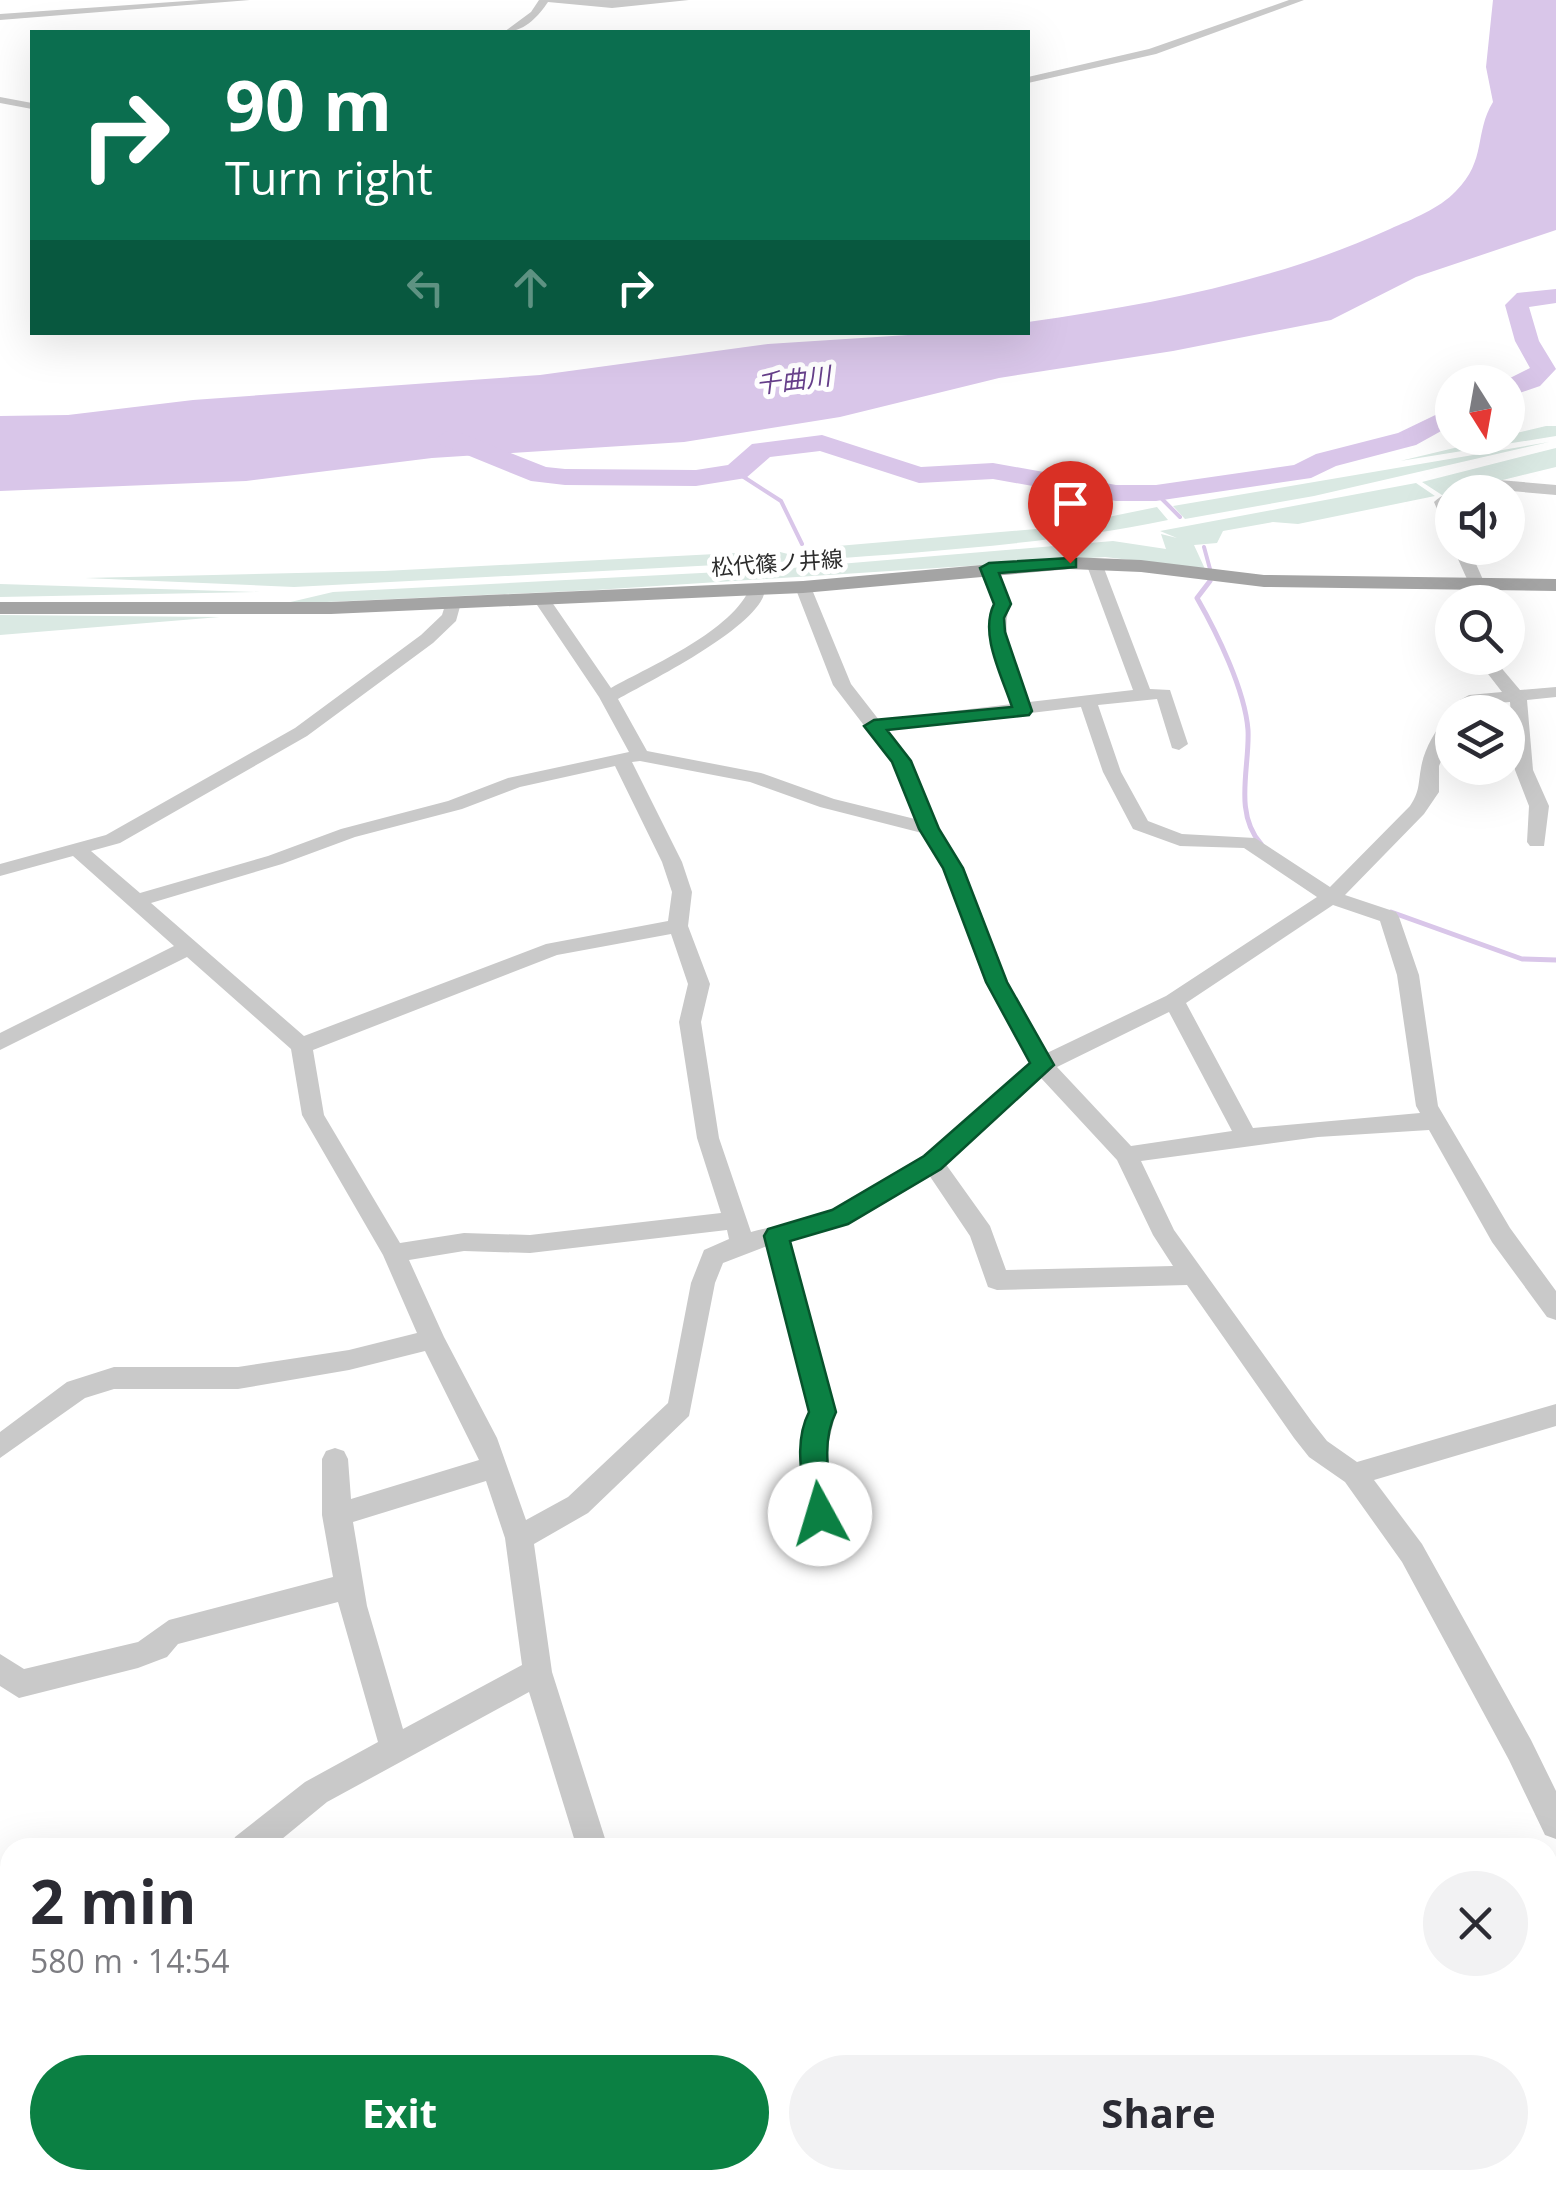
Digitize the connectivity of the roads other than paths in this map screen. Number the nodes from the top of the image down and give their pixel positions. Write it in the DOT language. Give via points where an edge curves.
graph roads {
  1 [pos="245,0"];
  2 [pos="544,0"];
  3 [pos="552,0"];
  4 [pos="684,0"];
  5 [pos="1298,0"];
  6 [pos="625,2"];
  7 [pos="1254,2"];
  8 [pos="0,17"];
  9 [pos="511,30"];
  10 [pos="1196,38"];
  11 [pos="1030,80"];
  12 [pos="0,102"];
  13 [pos="30,107"];
  14 [pos="1525,487"];
  15 [pos="1556,490"];
  16 [pos="1094,563"];
  17 [pos="989,568"];
  18 [pos="1556,585"];
  19 [pos="1525,587"];
  20 [pos="802,588"];
  21 [pos="1435,588"];
  22 [pos="758,590"];
  23 [pos="542,600"];
  24 [pos="452,603"];
  25 [pos="0,608"];
  26 [pos="1500,675"];
  27 [pos="1556,692"];
  28 [pos="1144,694"];
  29 [pos="1517,695"];
  30 [pos="608,697"];
  31 [pos="1088,701"];
  32 [pos="1023,711"];
  33 [pos="874,726"];
  34 [pos="1179,744"];
  35 [pos="1435,751"];
  36 [pos="630,757"];
  37 [pos="1525,772"];
  38 [pos="929,829"];
  39 [pos="1538,842"];
  40 [pos="78,850"];
  41 [pos="0,870"];
  42 [pos="1331,897"];
  43 [pos="140,900"];
  44 [pos="678,926"];
  45 [pos="190,947"];
  46 [pos="1174,1001"];
  47 [pos="0,1042"];
  48 [pos="301,1046"];
  49 [pos="1042,1065"];
  50 [pos="1435,1122"];
  51 [pos="1246,1136"];
  52 [pos="1126,1156"];
  53 [pos="932,1162"];
  54 [pos="740,1231"];
  55 [pos="776,1236"];
  56 [pos="394,1253"];
  57 [pos="1194,1275"];
  58 [pos="1556,1310"];
  59 [pos="432,1339"];
  60 [pos="1556,1415"];
  61 [pos="0,1447"];
  62 [pos="335,1459"];
  63 [pos="494,1467"];
  64 [pos="1354,1474"];
  65 [pos="820,1514"];
  66 [pos="336,1515"];
  67 [pos="518,1538"];
  68 [pos="349,1586"];
  69 [pos="0,1667"];
  70 [pos="536,1672"];
  71 [pos="395,1748"];
  72 [pos="1556,1824"];
  73 [pos="258,1838"];
  74 [pos="590,1838"];
  1 -- 8 [label="street"];
  2 -- 9 [label="street"];
  3 -- 6 [label="street"];
  4 -- 6 [label="street"];
  5 -- 10 [label="street"];
  7 -- 10 [label="street"];
  10 -- 11 [label="street"];
  12 -- 13 [label="street"];
  14 -- 15 [label="street"];
  16 -- 17 [label="main road, 松代篠ノ井線"];
  16 -- 21 [label="main road, 松代篠ノ井線" via="1264,582"];
  16 -- 28 [label="street"];
  17 -- 20 [label="main road, 松代篠ノ井線"];
  17 -- 32 [label="street" via="1003,604 997,632"];
  18 -- 19 [label="main road, 松代篠ノ井線"];
  20 -- 22 [label="main road, 松代篠ノ井線"];
  20 -- 33 [label="street" via="842,685"];
  22 -- 23 [label="main road, 松代篠ノ井線"];
  22 -- 30 [label="street" via="710,640"];
  23 -- 24 [label="main road, 松代篠ノ井線"];
  23 -- 30 [label="street"];
  24 -- 25 [label="main road, 松代篠ノ井線"];
  24 -- 40 [label="street" via="450,617 426,639 301,732 113,839"];
  26 -- 29 [label="street"];
  27 -- 29 [label="street"];
  28 -- 31 [label="street"];
  28 -- 34 [label="street" via="1164,694"];
  30 -- 36 [label="street"];
  31 -- 32 [label="street"];
  31 -- 42 [label="street" via="1112,772 1140,826 1180,840 1248,842"];
  32 -- 33 [label="street"];
  33 -- 38 [label="street" via="901,761"];
  35 -- 42 [label="street" via="1430,792"];
  36 -- 38 [label="street" via="754,777"];
  36 -- 43 [label="street" via="516,782"];
  36 -- 44 [label="street" via="682,892"];
  37 -- 39 [label="street" via="1539,806"];
  38 -- 49 [label="street" via="953,868 996,982"];
  40 -- 41 [label="street"];
  40 -- 43 [label="street"];
  42 -- 46 [label="street"];
  42 -- 50 [label="street" via="1389,916 1408,975"];
  43 -- 45 [label="street"];
  44 -- 48 [label="street" via="554,949"];
  44 -- 54 [label="street" via="698,984 690,1022 708,1138"];
  45 -- 47 [label="street"];
  45 -- 48 [label="street"];
  46 -- 49 [label="street"];
  46 -- 51 [label="street"];
  48 -- 56 [label="street" via="313,1115"];
  49 -- 52 [label="street"];
  49 -- 53 [label="street"];
  50 -- 51 [label="street"];
  50 -- 58 [label="street" via="1501,1235"];
  51 -- 52 [label="street"];
  52 -- 57 [label="street" via="1165,1235"];
  53 -- 55 [label="street" via="839,1218"];
  53 -- 57 [label="street" via="980,1233 997,1280"];
  54 -- 55 [label="street"];
  54 -- 56 [label="street" via="464,1242"];
  54 -- 67 [label="street" via="712,1257 703,1283 680,1408 578,1505"];
  55 -- 65 [label="street" via="823,1412 813,1450"];
  56 -- 59 [label="street"];
  57 -- 64 [label="street" via="1310,1440"];
  59 -- 61 [label="street" via="238,1378 114,1378 76,1390"];
  59 -- 63 [label="street"];
  60 -- 64 [label="street"];
  62 -- 66 [label="street"];
  63 -- 66 [label="street"];
  63 -- 67 [label="street"];
  64 -- 72 [label="street" via="1412,1554"];
  66 -- 68 [label="street"];
  67 -- 70 [label="street"];
  68 -- 69 [label="street" via="169,1633 157,1648 138,1655 18,1684"];
  68 -- 71 [label="street"];
  70 -- 71 [label="street"];
  70 -- 74 [label="street"];
  71 -- 73 [label="street" via="316,1792"];
}
